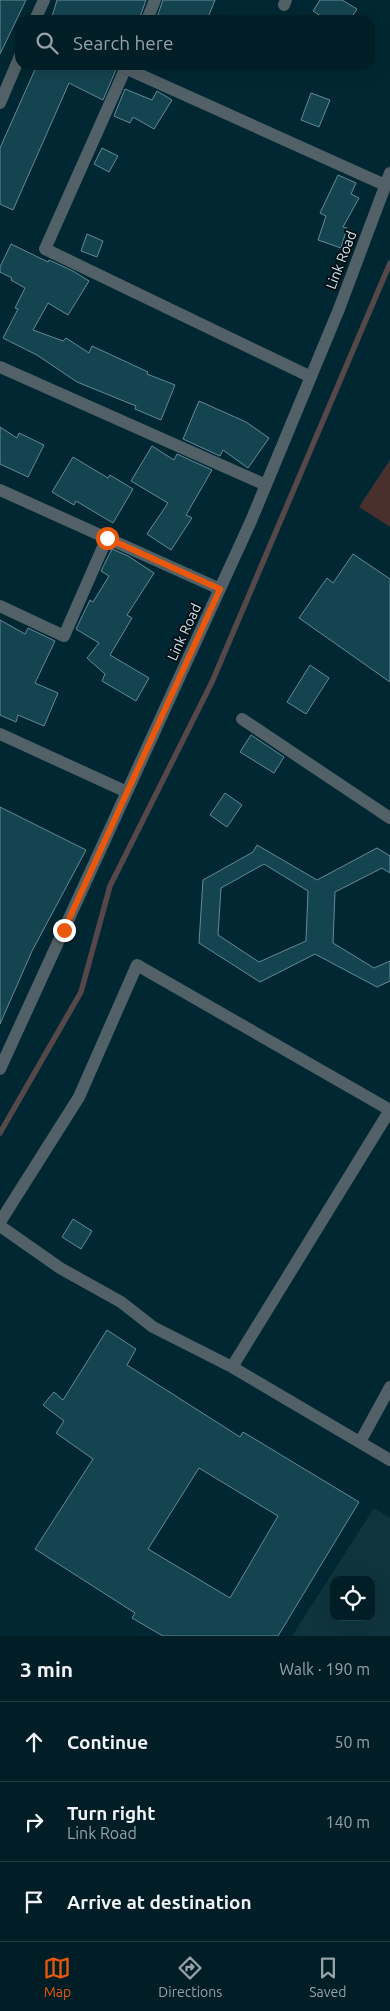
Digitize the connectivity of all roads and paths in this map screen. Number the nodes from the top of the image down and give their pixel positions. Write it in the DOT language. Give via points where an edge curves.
graph roads {
  1 [pos="44,0"];
  2 [pos="155,0"];
  3 [pos="37,15"];
  4 [pos="149,15"];
  5 [pos="15,68"];
  6 [pos="125,70"];
  7 [pos="133,70"];
  8 [pos="0,103"];
  9 [pos="390,173"];
  10 [pos="385,186"];
  11 [pos="0,367"];
  12 [pos="311,377"];
  13 [pos="266,485"];
  14 [pos="0,490"];
  15 [pos="107,538"];
  16 [pos="220,589"];
  17 [pos="0,606"];
  18 [pos="242,719"];
  19 [pos="0,734"];
  20 [pos="127,792"];
  21 [pos="390,818"];
  22 [pos="0,1069"];
  23 [pos="390,1110"];
  24 [pos="0,1222"];
  25 [pos="0,1226"];
  26 [pos="232,1367"];
  27 [pos="390,1387"];
  28 [pos="360,1442"];
  29 [pos="390,1460"];
  1 -- 3 [label="street"];
  2 -- 4 [label="street"];
  5 -- 8 [label="street"];
  6 -- 12 [label="street" via="45,249"];
  7 -- 10 [label="street"];
  9 -- 10 [label="street, Link Road"];
  10 -- 12 [label="street, Link Road"];
  11 -- 13 [label="street"];
  12 -- 13 [label="street, Link Road"];
  13 -- 16 [label="street, Link Road"];
  14 -- 15 [label="street"];
  15 -- 16 [label="street"];
  15 -- 17 [label="street" via="64,636"];
  16 -- 20 [label="street, Link Road"];
  18 -- 21 [label="street"];
  19 -- 20 [label="street"];
  20 -- 22 [label="street, Link Road"];
  23 -- 24 [label="street" via="137,965 78,1097"];
  23 -- 26 [label="street"];
  25 -- 26 [label="street" via="60,1268 121,1302 153,1327"];
  26 -- 28 [label="street"];
  27 -- 28 [label="street"];
  28 -- 29 [label="street"];
}
